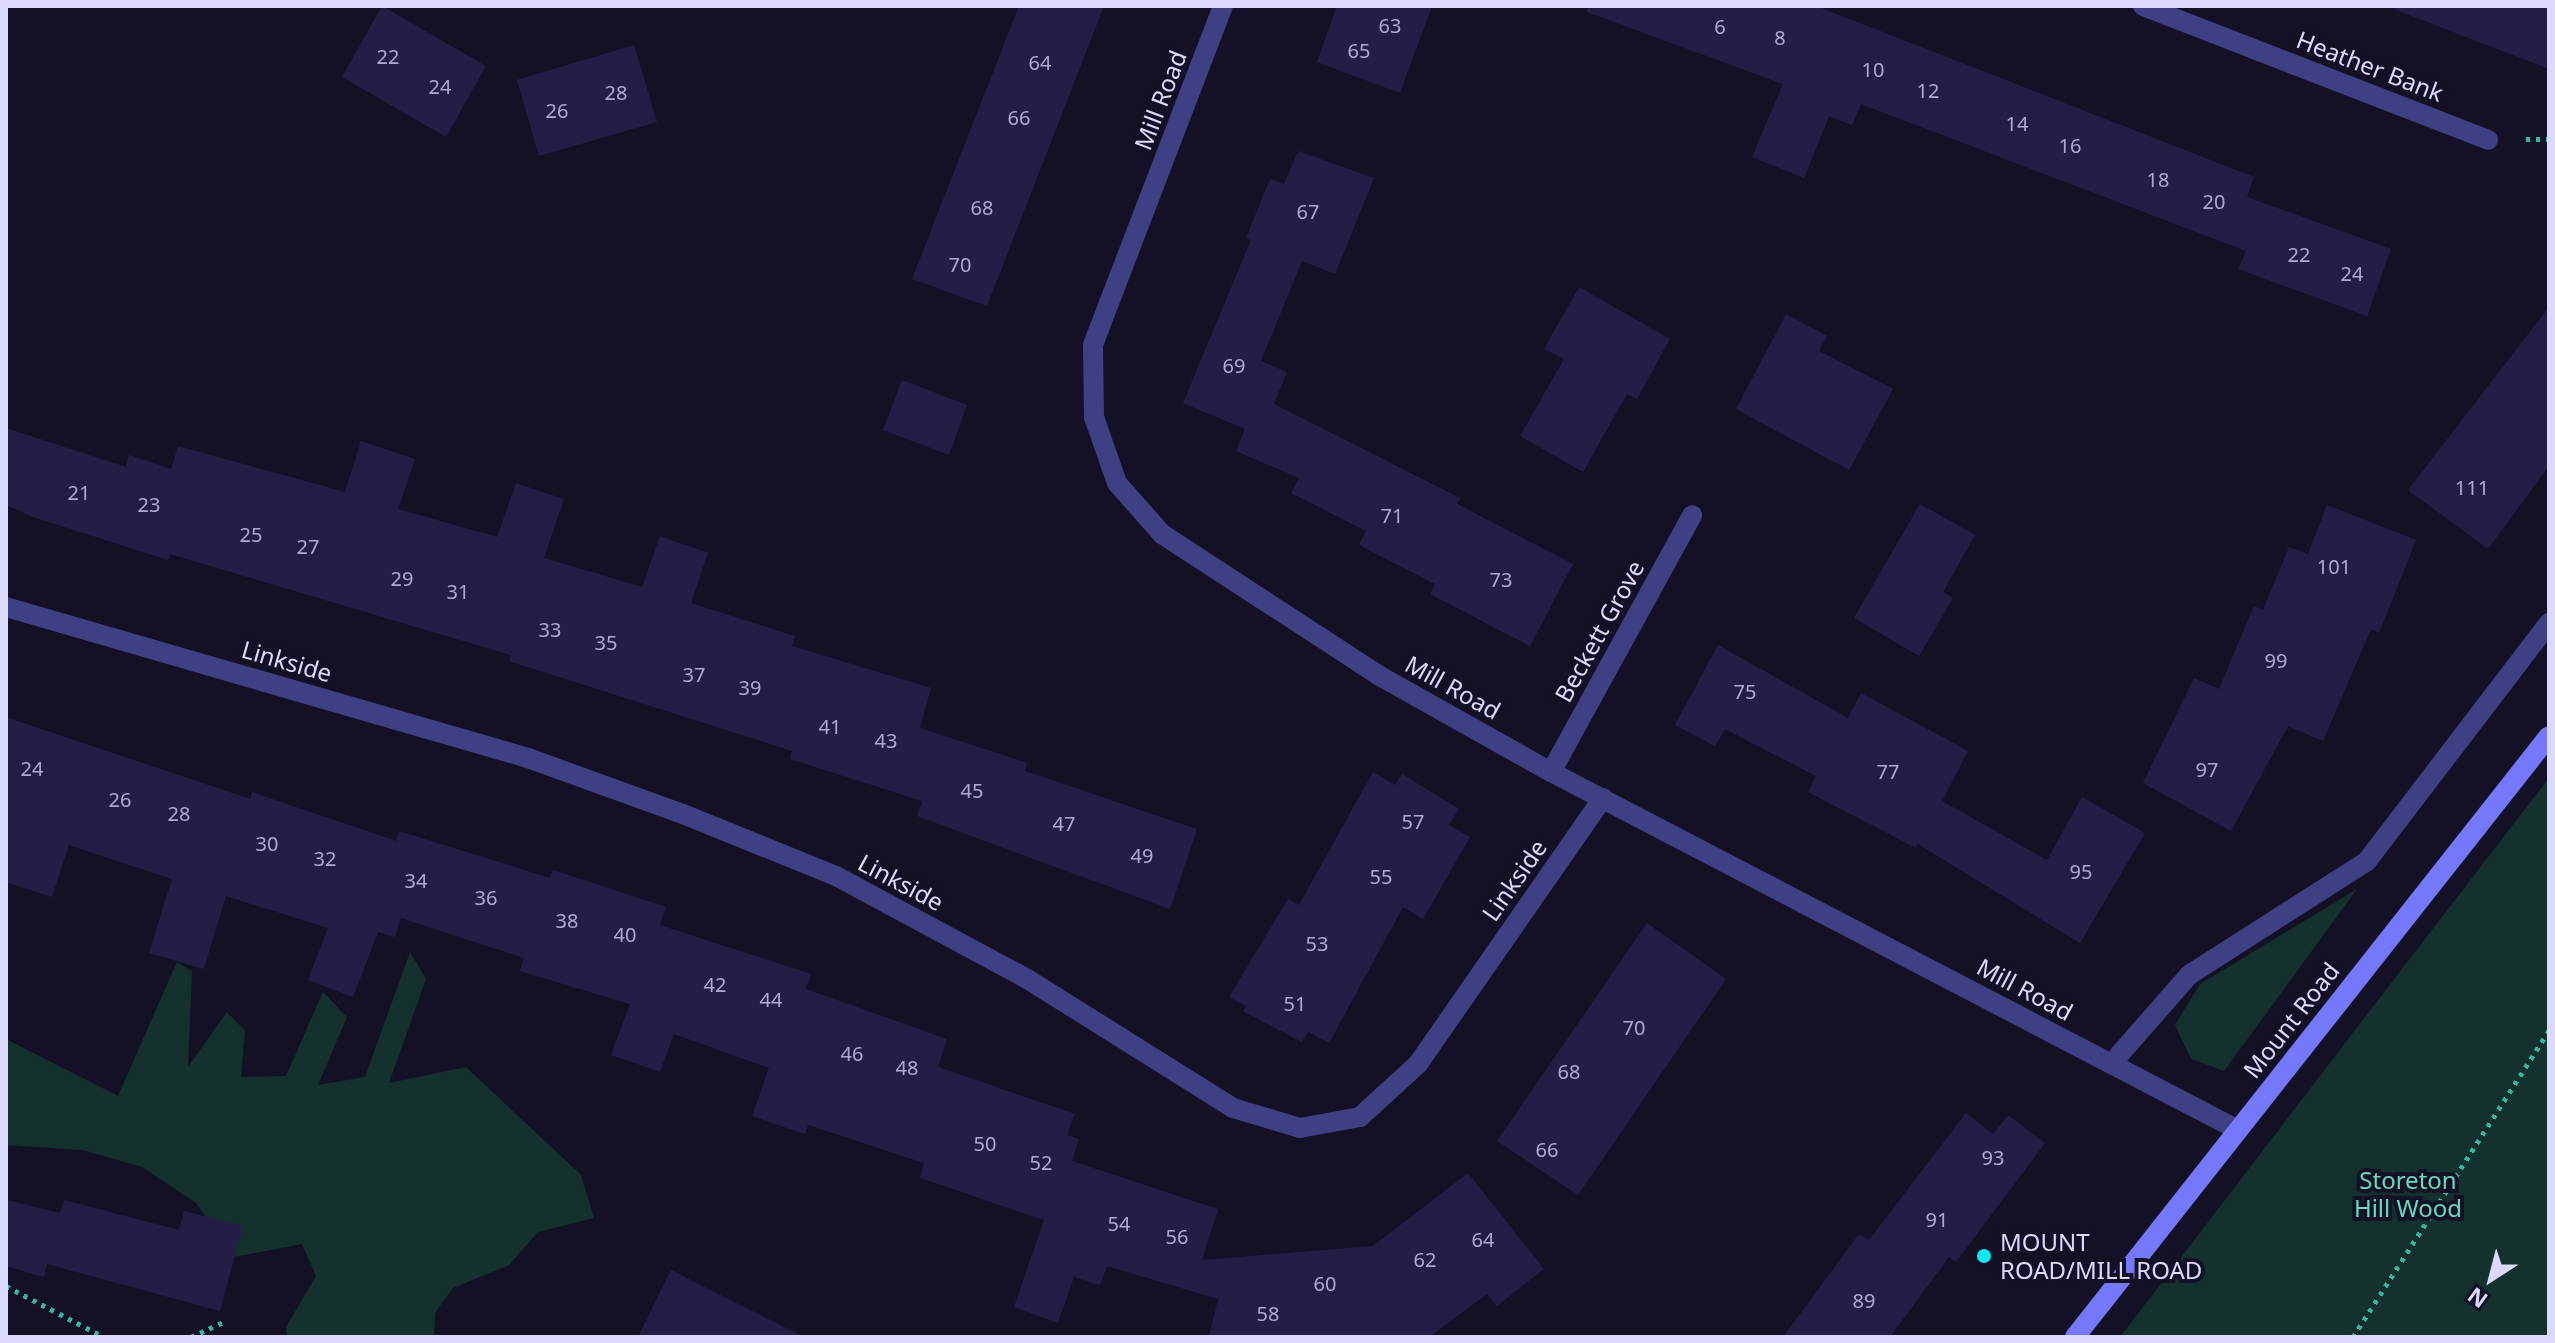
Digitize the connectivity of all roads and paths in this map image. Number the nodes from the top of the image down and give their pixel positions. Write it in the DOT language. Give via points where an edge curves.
graph roads {
  1 [pos="1223,6"];
  2 [pos="2143,6"];
  3 [pos="2488,140"];
  4 [pos="1692,515"];
  5 [pos="6,607"];
  6 [pos="2549,623"];
  7 [pos="2549,736"];
  8 [pos="1551,772"];
  9 [pos="1603,798"];
  10 [pos="2549,1030"];
  11 [pos="2112,1063"];
  12 [pos="2238,1130"];
  13 [pos="6,1286"];
  14 [pos="225,1321"];
  15 [pos="104,1337"];
  16 [pos="191,1337"];
  17 [pos="2075,1337"];
  18 [pos="2353,1337"];
  1 -- 8 [label="street, Mill Road" via="1093,345 1094,417 1117,483 1173,541 1378,675"];
  2 -- 3 [label="street, Heather Bank"];
  4 -- 8 [label="street, Beckett Grove"];
  5 -- 9 [label="street, Linkside" via="528,758 683,814 836,876 1029,980 1233,1108 1300,1128 1360,1117 1418,1064"];
  6 -- 11 [label="street" via="2367,861 2189,975"];
  7 -- 12 [label="main road, Mount Road"];
  8 -- 9 [label="street, Mill Road"];
  9 -- 11 [label="street, Mill Road"];
  10 -- 18 [label="path"];
  11 -- 12 [label="street, Mill Road"];
  12 -- 17 [label="main road, Mount Road"];
  13 -- 15 [label="path"];
  14 -- 16 [label="path"];
}
